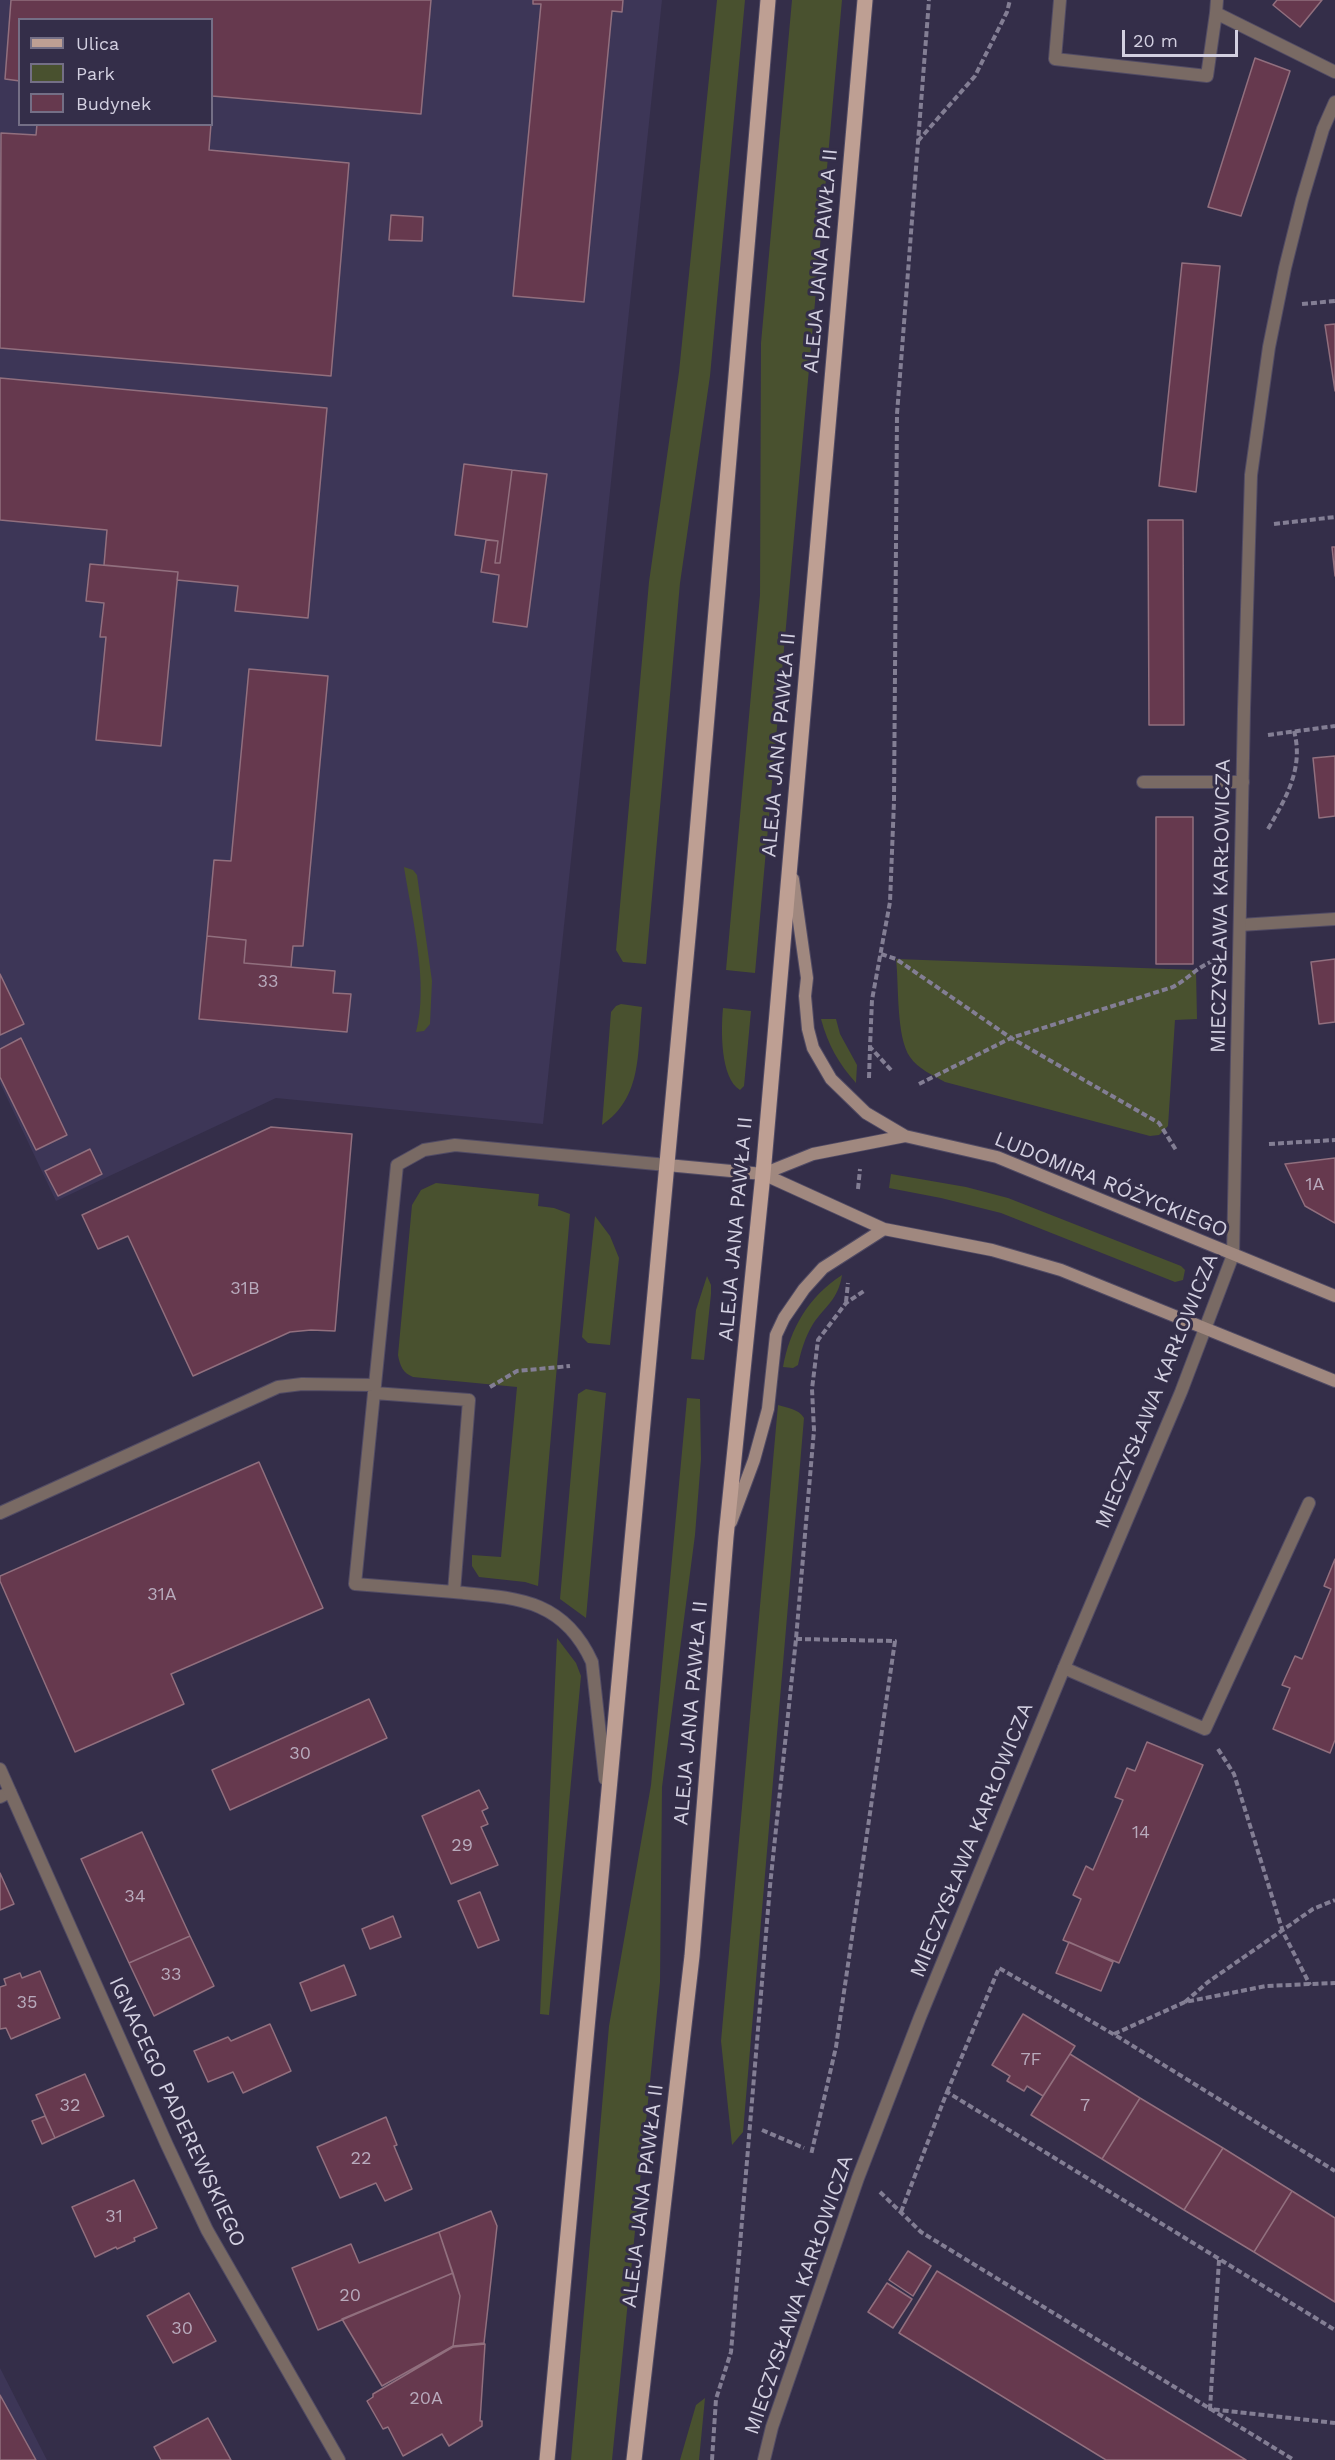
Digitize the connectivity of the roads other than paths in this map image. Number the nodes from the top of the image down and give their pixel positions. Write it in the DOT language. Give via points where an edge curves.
graph roads {
  1 [pos="768,0"];
  2 [pos="865,0"];
  3 [pos="1060,0"];
  4 [pos="1217,0"];
  5 [pos="1216,13"];
  6 [pos="1335,72"];
  7 [pos="1335,102"];
  8 [pos="1143,782"];
  9 [pos="1243,782"];
  10 [pos="790,854"];
  11 [pos="1335,919"];
  12 [pos="1240,925"];
  13 [pos="905,1136"];
  14 [pos="667,1165"];
  15 [pos="763,1174"];
  16 [pos="884,1229"];
  17 [pos="1233,1255"];
  18 [pos="1335,1296"];
  19 [pos="1206,1328"];
  20 [pos="1335,1381"];
  21 [pos="374,1389"];
  22 [pos="1309,1503"];
  23 [pos="0,1513"];
  24 [pos="726,1537"];
  25 [pos="454,1592"];
  26 [pos="1064,1668"];
  27 [pos="0,1769"];
  28 [pos="5,1795"];
  29 [pos="609,1806"];
  30 [pos="339,2460"];
  31 [pos="548,2460"];
  32 [pos="634,2460"];
  33 [pos="764,2460"];
  1 -- 14 [label="main road"];
  2 -- 10 [label="main road, ALEJA JANA PAWŁA II"];
  3 -- 5 [label="street" via="1055,59 1207,76"];
  4 -- 5 [label="street"];
  5 -- 6 [label="street"];
  7 -- 9 [label="street, MIECZYSŁAWA KARŁOWICZA" via="1302,200 1269,347 1250,525"];
  8 -- 9 [label="street"];
  9 -- 12 [label="street, MIECZYSŁAWA KARŁOWICZA"];
  10 -- 13 [label="street, LUDOMIRA RÓŻYCKIEGO" via="813,1048 831,1079 846,1095 866,1113"];
  10 -- 15 [label="main road, ALEJA JANA PAWŁA II"];
  11 -- 12 [label="street"];
  12 -- 17 [label="street, MIECZYSŁAWA KARŁOWICZA"];
  13 -- 15 [label="street" via="813,1154"];
  13 -- 17 [label="street, LUDOMIRA RÓŻYCKIEGO" via="997,1157"];
  14 -- 15 [label="street"];
  14 -- 21 [label="street" via="455,1145 424,1150 397,1165"];
  14 -- 29 [label="main road"];
  15 -- 16 [label="street"];
  15 -- 24 [label="main road, ALEJA JANA PAWŁA II"];
  16 -- 19 [label="street" via="992,1250 1061,1270"];
  16 -- 24 [label="street" via="823,1268 784,1318 776,1335 768,1409"];
  17 -- 18 [label="street, LUDOMIRA RÓŻYCKIEGO"];
  17 -- 19 [label="street, MIECZYSŁAWA KARŁOWICZA"];
  19 -- 20 [label="street"];
  19 -- 26 [label="street, MIECZYSŁAWA KARŁOWICZA"];
  21 -- 23 [label="street" via="302,1384 278,1387"];
  21 -- 25 [label="street" via="469,1400"];
  21 -- 25 [label="street" via="355,1584"];
  22 -- 26 [label="street" via="1205,1729"];
  24 -- 32 [label="main road, ALEJA JANA PAWŁA II" via="692,1956"];
  25 -- 29 [label="street" via="517,1598 536,1604 558,1618 584,1644 592,1662"];
  26 -- 33 [label="street, MIECZYSŁAWA KARŁOWICZA" via="858,2178"];
  27 -- 28 [label="street, IGNACEGO PADEREWSKIEGO"];
  28 -- 30 [label="street, IGNACEGO PADEREWSKIEGO" via="207,2230"];
  29 -- 31 [label="main road"];
}
